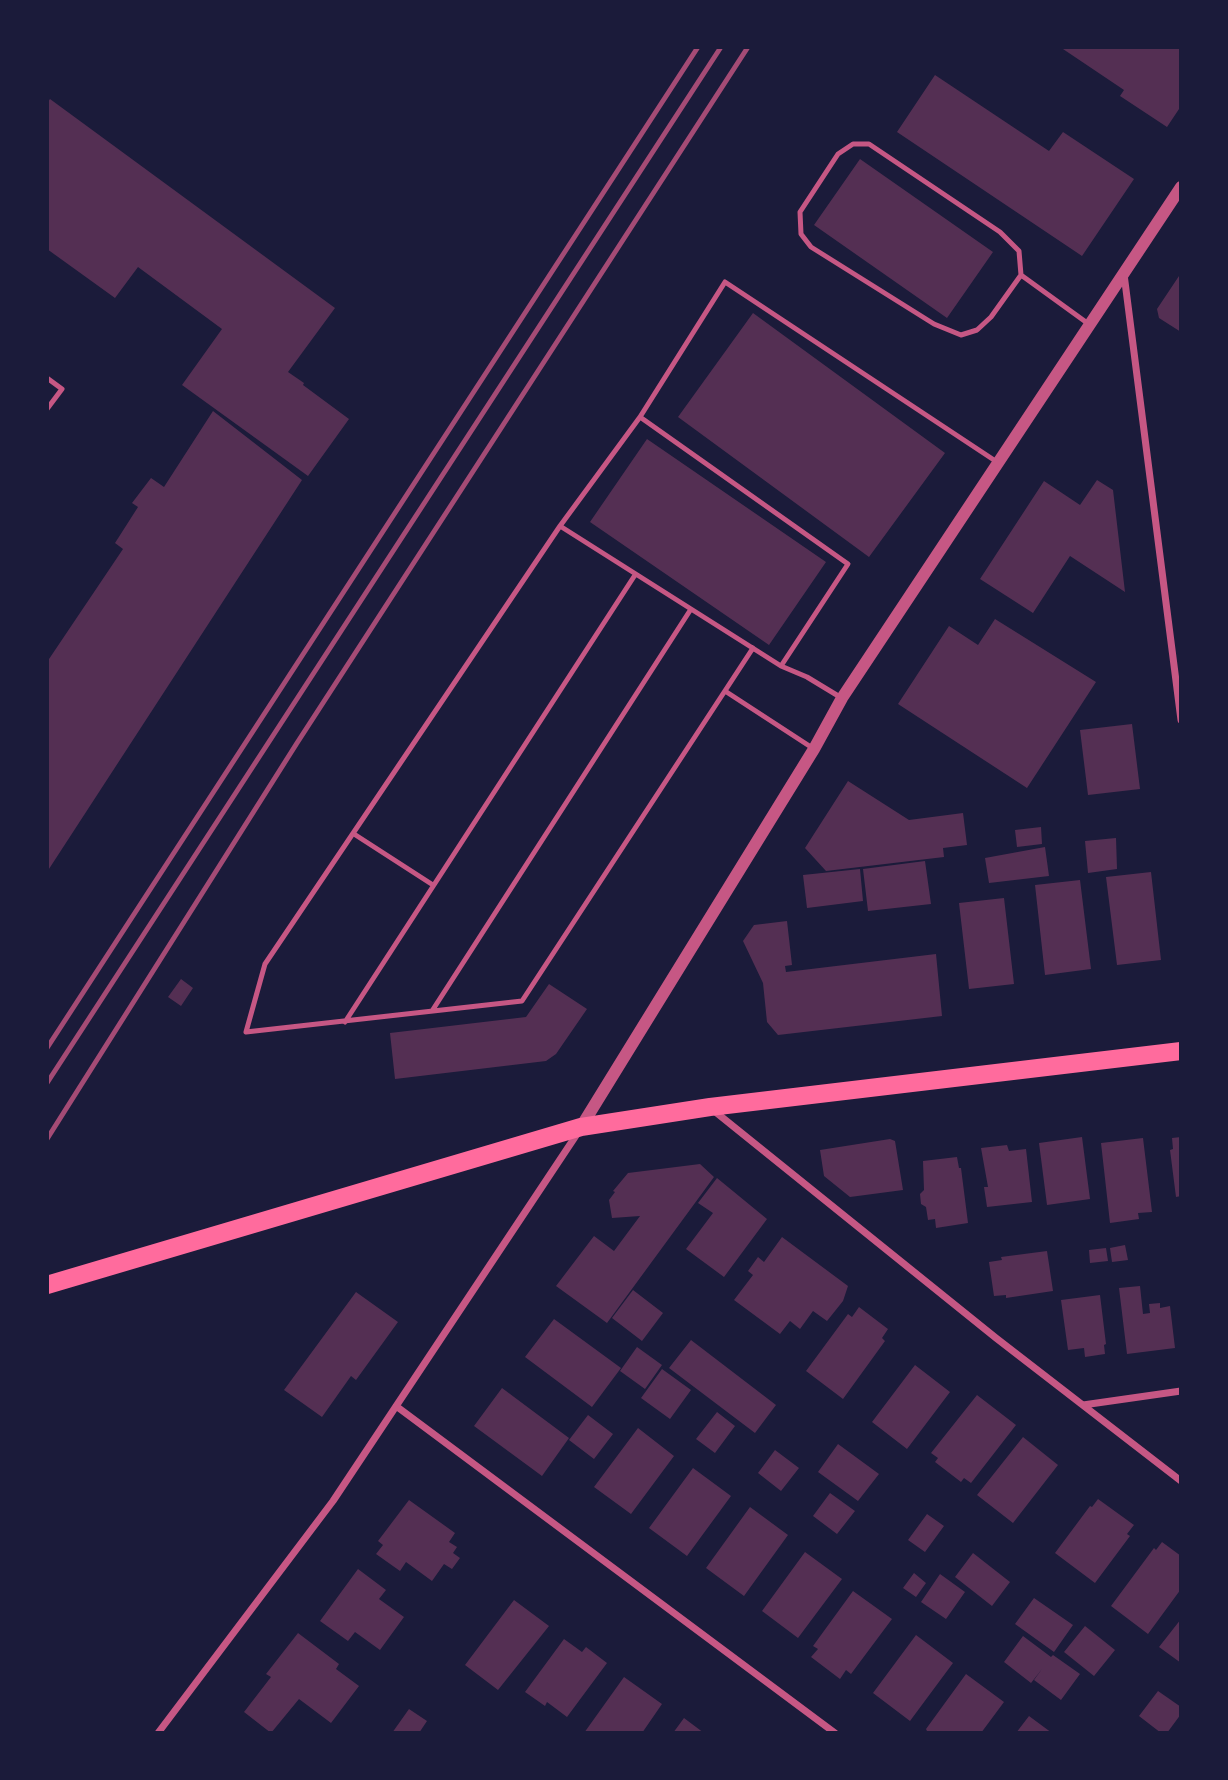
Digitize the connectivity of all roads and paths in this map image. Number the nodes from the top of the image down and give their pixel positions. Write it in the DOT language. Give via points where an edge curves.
graph roads {
  1 [pos="1181,187"];
  2 [pos="1124,274"];
  3 [pos="1021,275"];
  4 [pos="1090,325"];
  5 [pos="47,378"];
  6 [pos="47,410"];
  7 [pos="640,417"];
  8 [pos="999,464"];
  9 [pos="559,526"];
  10 [pos="635,575"];
  11 [pos="691,610"];
  12 [pos="753,648"];
  13 [pos="781,666"];
  14 [pos="725,691"];
  15 [pos="842,698"];
  16 [pos="1181,720"];
  17 [pos="814,749"];
  18 [pos="354,834"];
  19 [pos="433,885"];
  20 [pos="432,1012"];
  21 [pos="345,1021"];
  22 [pos="1181,1051"];
  23 [pos="710,1107"];
  24 [pos="581,1127"];
  25 [pos="47,1285"];
  26 [pos="1181,1391"];
  27 [pos="1083,1405"];
  28 [pos="396,1406"];
  29 [pos="1181,1481"];
  30 [pos="158,1733"];
  31 [pos="835,1733"];
  1 -- 2 [label="street"];
  2 -- 4 [label="street"];
  2 -- 16 [label="street"];
  3 -- 3 [label="lane" via="1019,251 1000,232 869,144 853,144 838,154 800,212 801,234 811,247 934,324 961,335 977,330 991,317"];
  3 -- 4 [label="lane"];
  4 -- 8 [label="street"];
  5 -- 6 [label="lane" via="62,389"];
  7 -- 8 [label="lane" via="725,282"];
  7 -- 9 [label="lane"];
  7 -- 13 [label="lane" via="848,564"];
  8 -- 15 [label="street"];
  9 -- 10 [label="lane"];
  9 -- 18 [label="lane"];
  10 -- 11 [label="lane"];
  10 -- 19 [label="lane"];
  11 -- 12 [label="lane"];
  11 -- 20 [label="lane"];
  12 -- 13 [label="lane"];
  12 -- 14 [label="lane"];
  13 -- 15 [label="lane"];
  14 -- 17 [label="lane"];
  14 -- 20 [label="lane" via="523,1001"];
  15 -- 17 [label="street"];
  17 -- 24 [label="street"];
  18 -- 19 [label="lane"];
  18 -- 21 [label="lane" via="265,964 246,1032"];
  19 -- 21 [label="lane"];
  20 -- 21 [label="lane"];
  22 -- 23 [label="main road"];
  23 -- 24 [label="main road"];
  23 -- 27 [label="street"];
  24 -- 25 [label="main road"];
  24 -- 28 [label="street"];
  26 -- 27 [label="street"];
  27 -- 29 [label="street"];
  28 -- 30 [label="street" via="333,1501"];
  28 -- 31 [label="street"];
}
